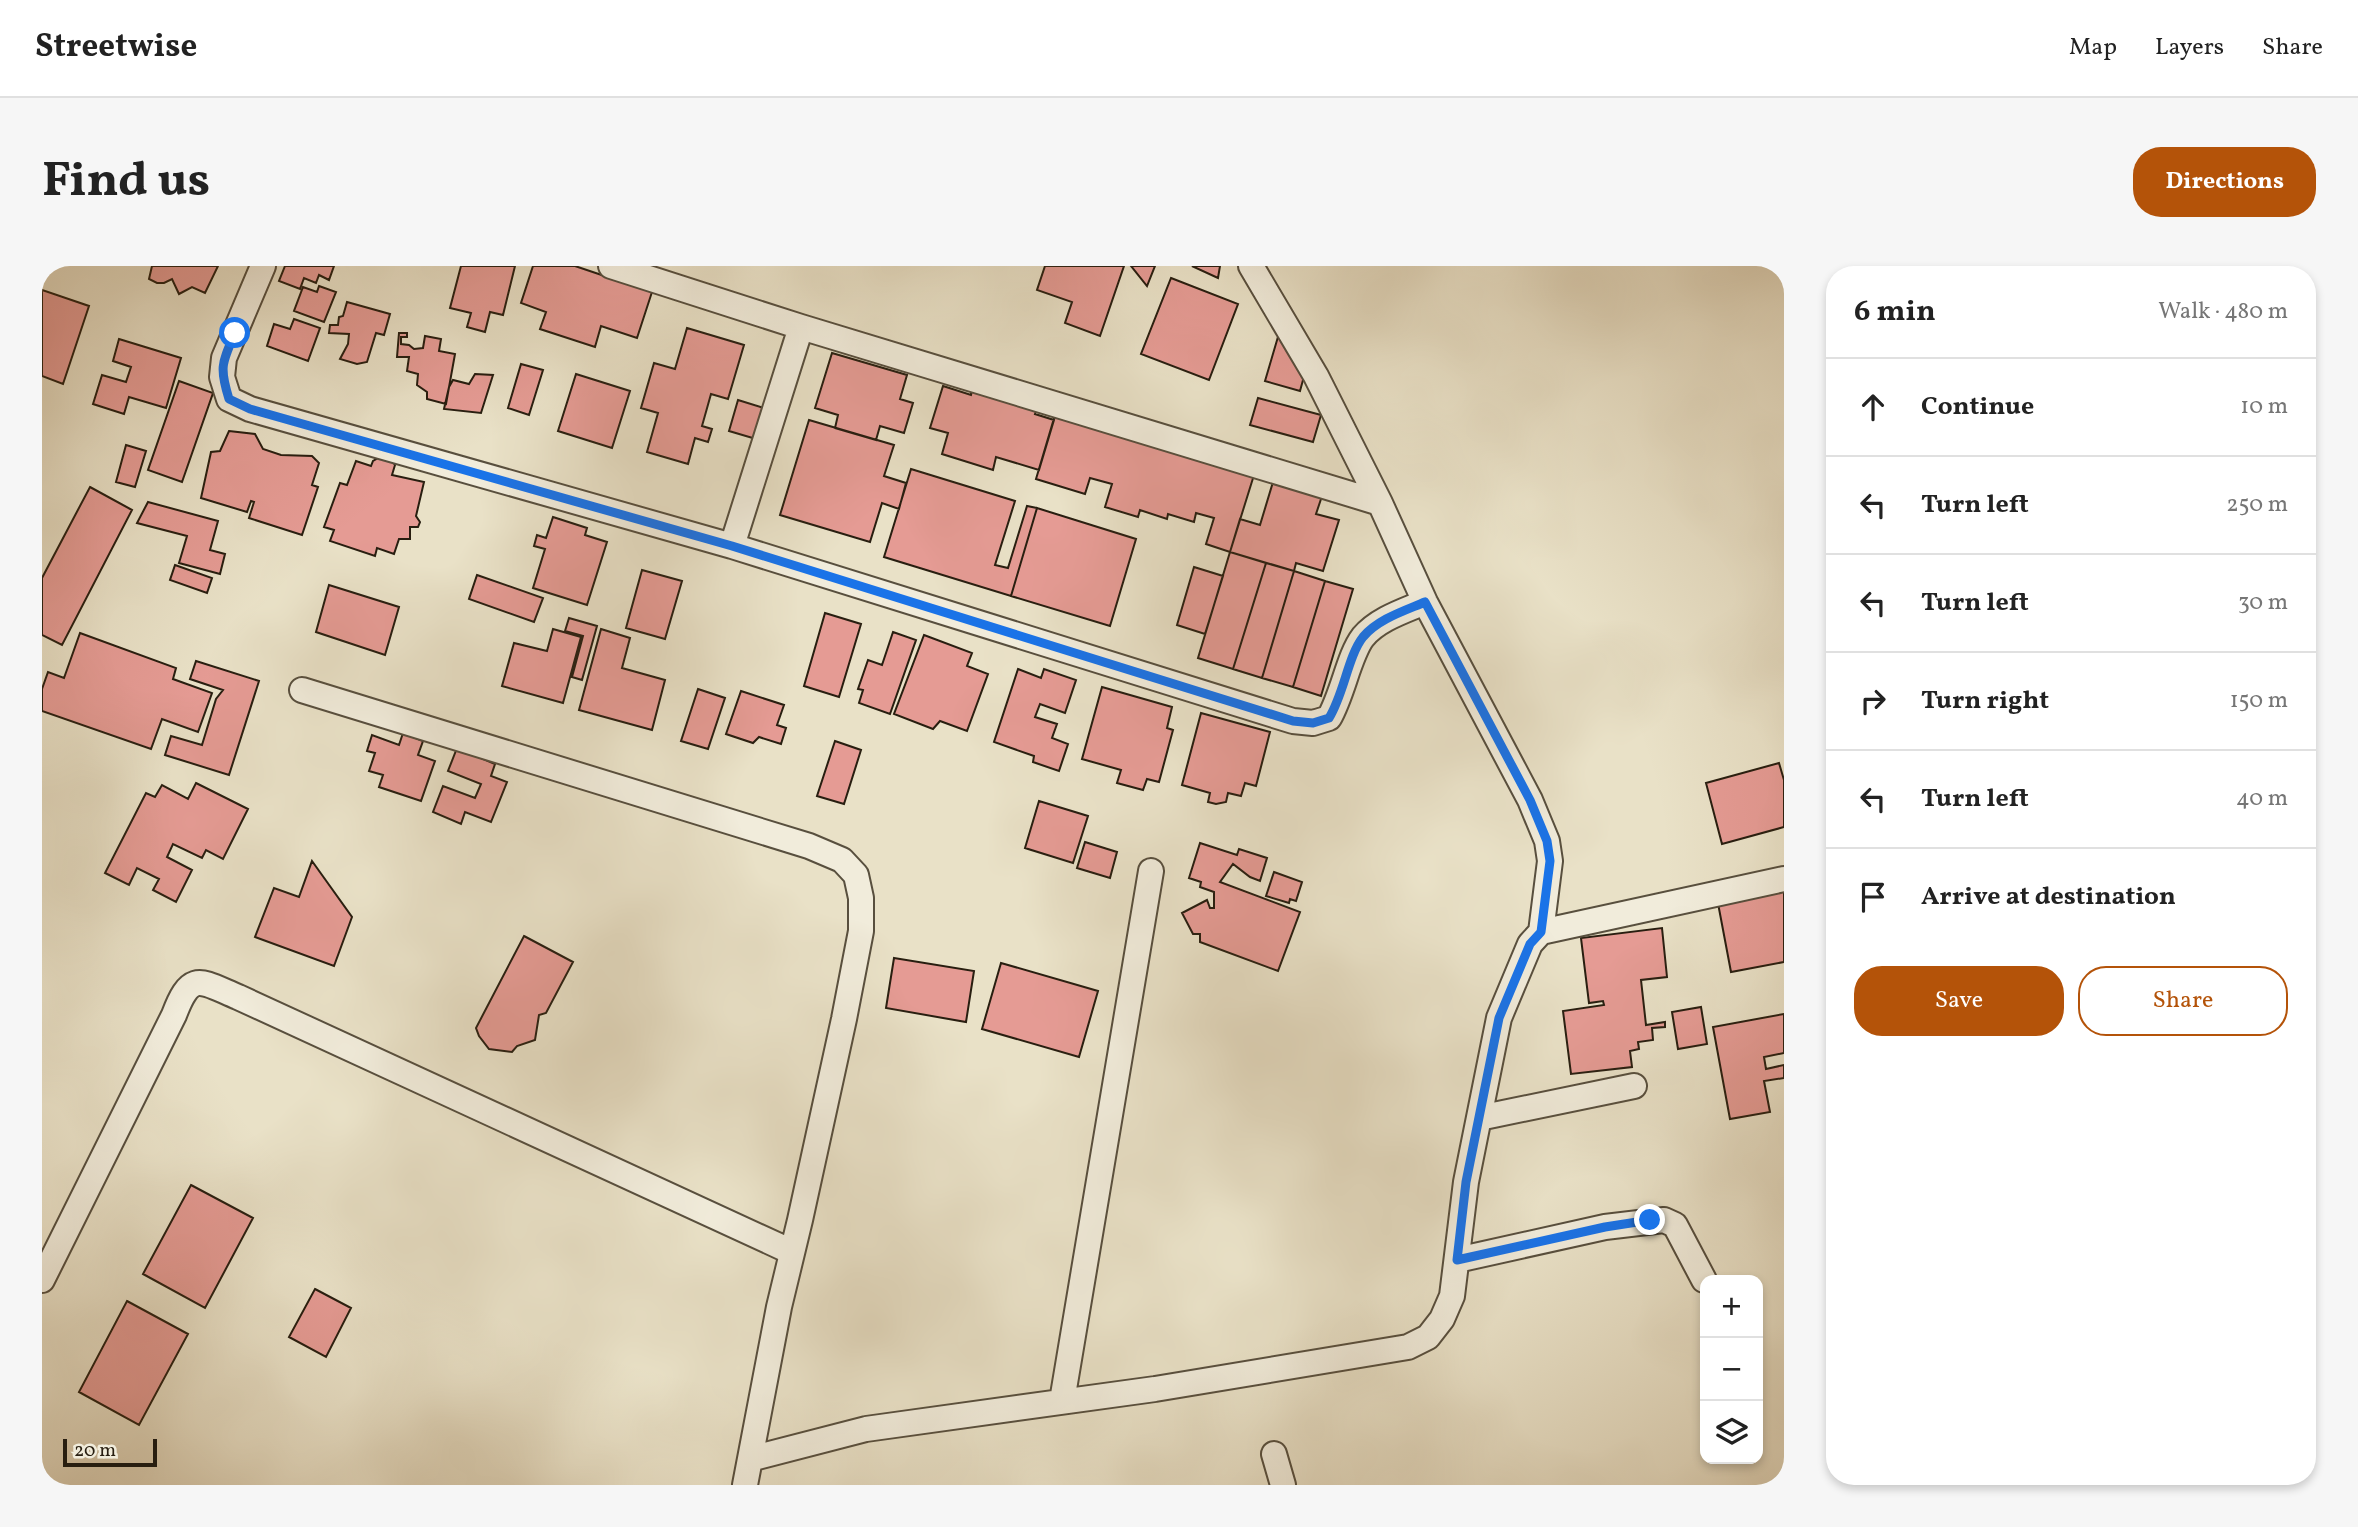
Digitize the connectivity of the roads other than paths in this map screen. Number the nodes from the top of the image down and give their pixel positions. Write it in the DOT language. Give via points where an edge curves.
graph roads {
  1 [pos="263,266"];
  2 [pos="611,266"];
  3 [pos="1251,266"];
  4 [pos="801,327"];
  5 [pos="1380,503"];
  6 [pos="732,546"];
  7 [pos="1425,602"];
  8 [pos="302,690"];
  9 [pos="1151,871"];
  10 [pos="1784,879"];
  11 [pos="1541,932"];
  12 [pos="1634,1086"];
  13 [pos="1479,1118"];
  14 [pos="792,1252"];
  15 [pos="1457,1260"];
  16 [pos="1701,1275"];
  17 [pos="42,1280"];
  18 [pos="1062,1401"];
  19 [pos="1274,1454"];
  20 [pos="750,1459"];
  21 [pos="745,1485"];
  22 [pos="1283,1485"];
  1 -- 6 [label="street" via="224,358 222,377 229,399 250,409"];
  2 -- 4 [label="street"];
  3 -- 5 [label="street" via="1316,376"];
  4 -- 5 [label="street"];
  4 -- 6 [label="street"];
  5 -- 7 [label="street"];
  6 -- 7 [label="street" via="1293,721 1313,723 1329,718 1338,703 1363,637 1388,618"];
  7 -- 11 [label="street" via="1547,841 1550,861"];
  8 -- 14 [label="street" via="809,846 842,860 856,874 861,931"];
  9 -- 18 [label="street"];
  10 -- 11 [label="street"];
  11 -- 13 [label="street" via="1530,944 1499,1018"];
  12 -- 13 [label="street"];
  13 -- 15 [label="street"];
  14 -- 17 [label="street" via="238,997 196,984 189,985 182,995"];
  14 -- 20 [label="street"];
  15 -- 16 [label="street" via="1605,1227 1664,1220 1675,1225"];
  15 -- 18 [label="street" via="1452,1296 1442,1319 1428,1336 1408,1347"];
  18 -- 20 [label="street" via="866,1429"];
  19 -- 22 [label="street"];
  20 -- 21 [label="street"];
}
